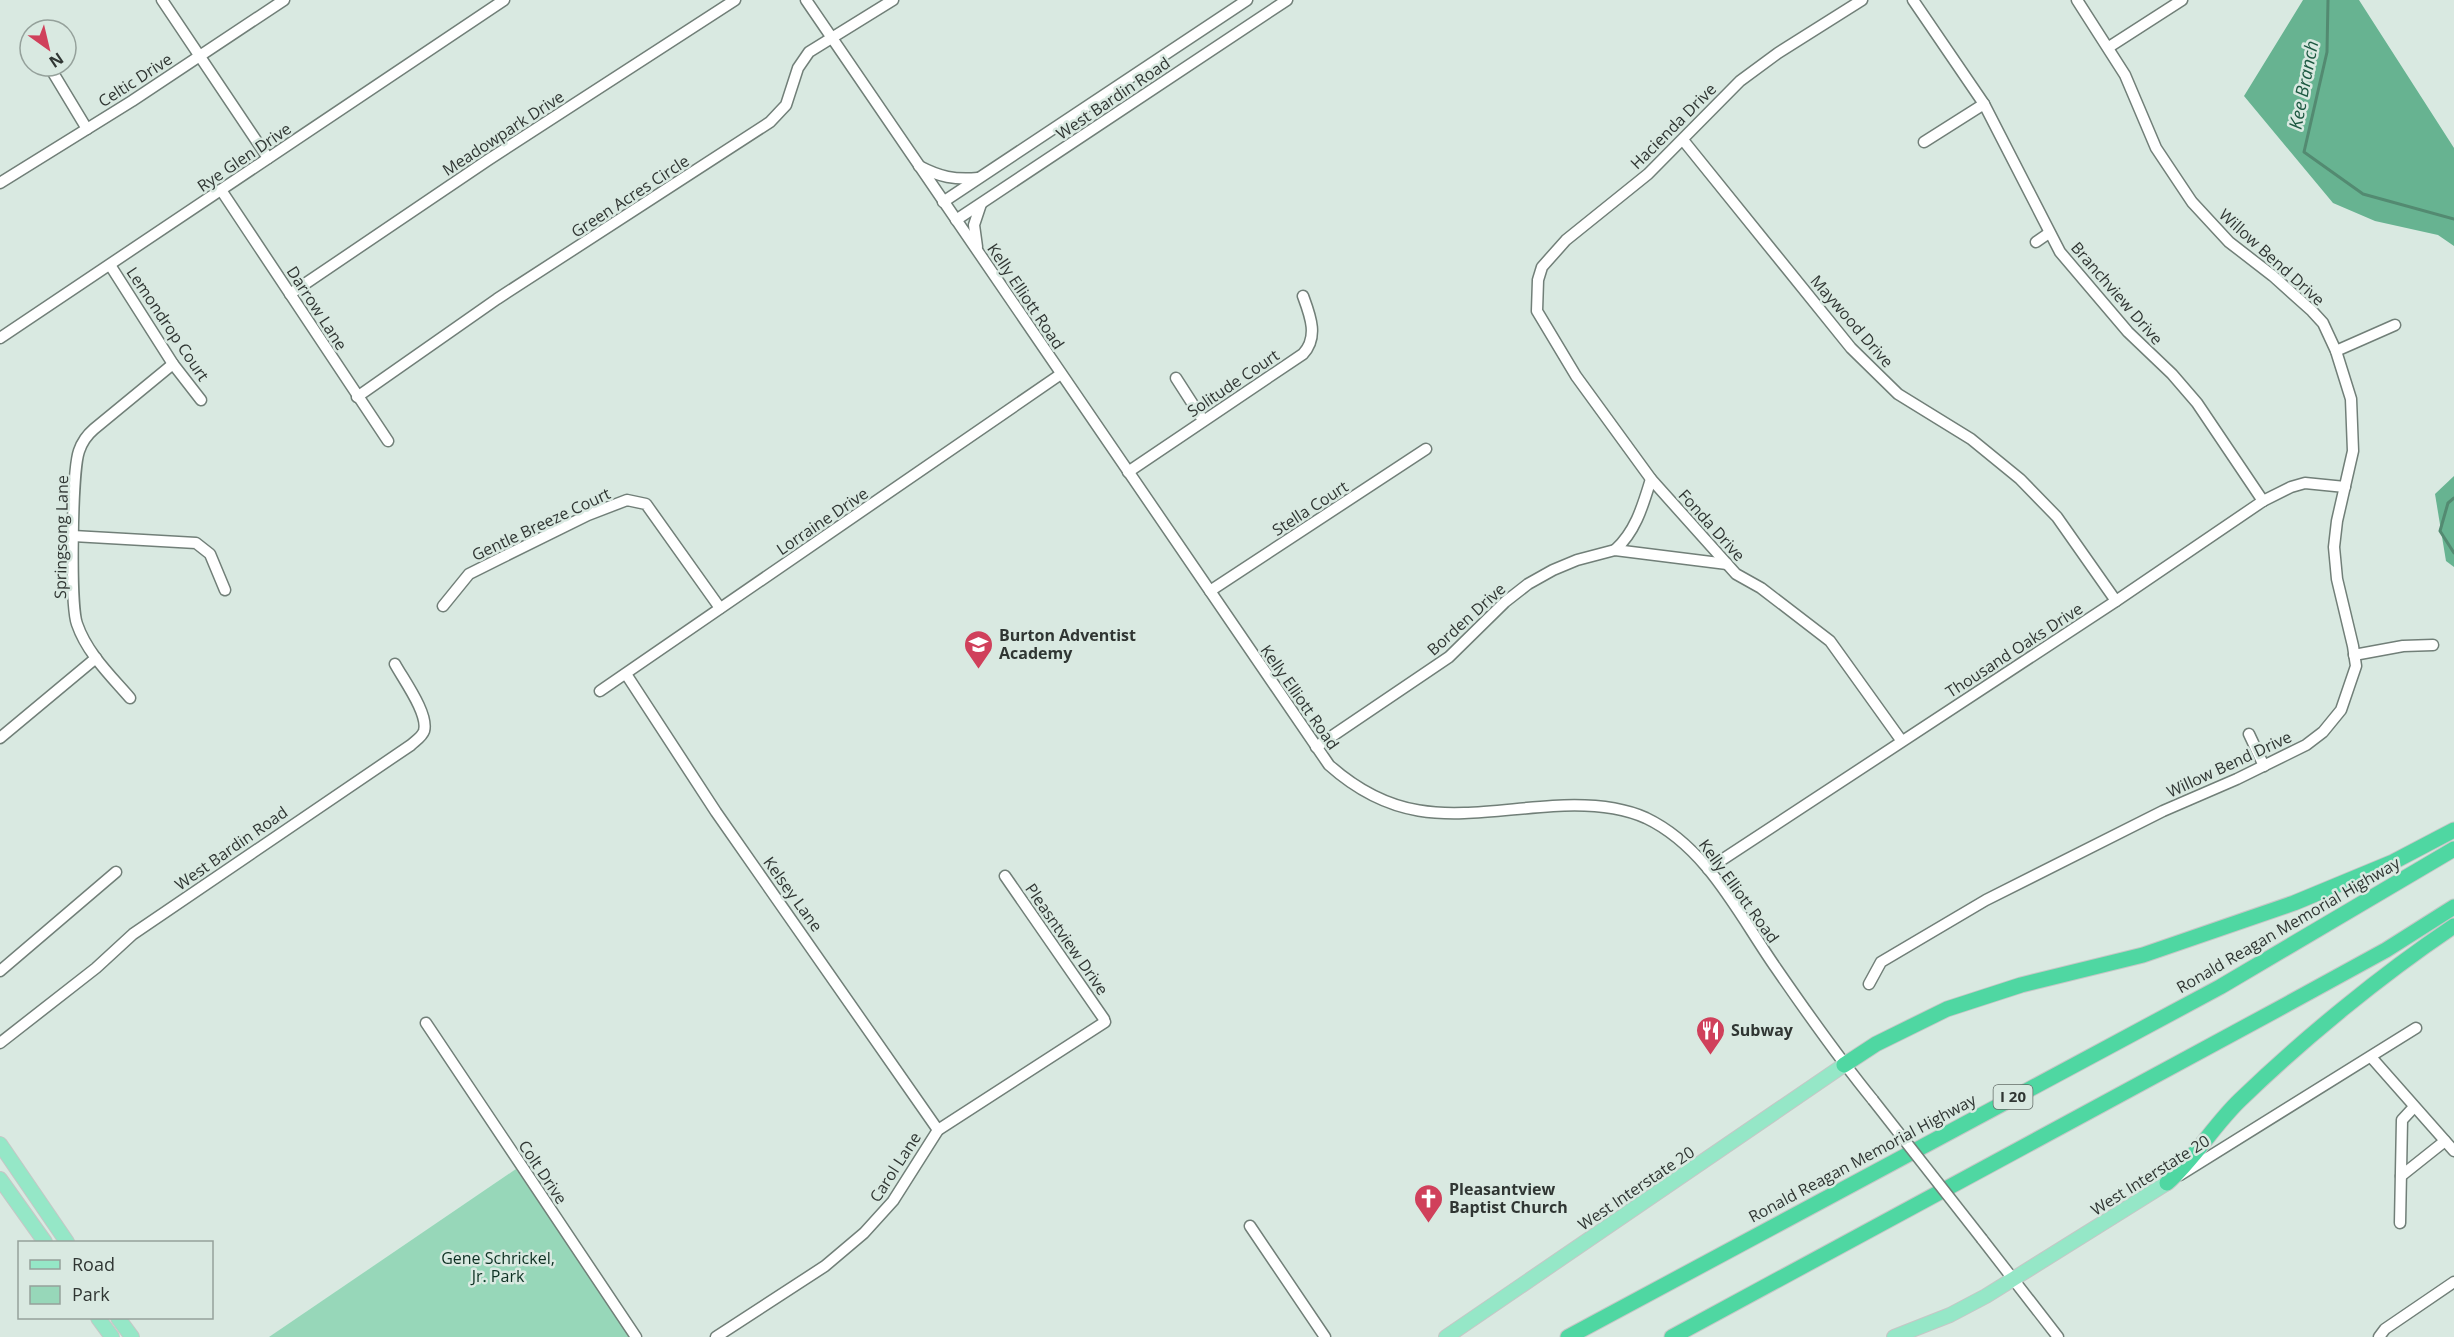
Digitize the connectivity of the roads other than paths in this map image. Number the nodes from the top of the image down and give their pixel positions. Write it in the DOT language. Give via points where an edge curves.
graph roads {
  1 [pos="162,0"];
  2 [pos="284,0"];
  3 [pos="504,0"];
  4 [pos="735,0"];
  5 [pos="806,0"];
  6 [pos="893,0"];
  7 [pos="1247,0"];
  8 [pos="1287,0"];
  9 [pos="1862,0"];
  10 [pos="1913,0"];
  11 [pos="2077,0"];
  12 [pos="2182,0"];
  13 [pos="831,37"];
  14 [pos="2109,47"];
  15 [pos="199,56"];
  16 [pos="56,78"];
  17 [pos="1984,104"];
  18 [pos="87,129"];
  19 [pos="1683,140"];
  20 [pos="1924,142"];
  21 [pos="268,158"];
  22 [pos="916,164"];
  23 [pos="978,178"];
  24 [pos="0,183"];
  25 [pos="221,190"];
  26 [pos="943,202"];
  27 [pos="981,204"];
  28 [pos="956,220"];
  29 [pos="2049,233"];
  30 [pos="2036,242"];
  31 [pos="978,253"];
  32 [pos="110,265"];
  33 [pos="290,294"];
  34 [pos="1303,296"];
  35 [pos="1538,298"];
  36 [pos="2395,325"];
  37 [pos="0,338"];
  38 [pos="2336,351"];
  39 [pos="173,364"];
  40 [pos="1061,374"];
  41 [pos="1176,378"];
  42 [pos="357,397"];
  43 [pos="201,400"];
  44 [pos="1203,420"];
  45 [pos="388,441"];
  46 [pos="1426,449"];
  47 [pos="1128,472"];
  48 [pos="1651,479"];
  49 [pos="2345,487"];
  50 [pos="2263,501"];
  51 [pos="73,536"];
  52 [pos="1615,550"];
  53 [pos="1728,564"];
  54 [pos="225,590"];
  55 [pos="1210,591"];
  56 [pos="2116,601"];
  57 [pos="443,606"];
  58 [pos="720,608"];
  59 [pos="2433,645"];
  60 [pos="2354,655"];
  61 [pos="96,658"];
  62 [pos="395,664"];
  63 [pos="626,674"];
  64 [pos="600,692"];
  65 [pos="130,698"];
  66 [pos="2249,734"];
  67 [pos="0,738"];
  68 [pos="1901,740"];
  69 [pos="1316,747"];
  70 [pos="2264,766"];
  71 [pos="2454,830"];
  72 [pos="2454,849"];
  73 [pos="1708,869"];
  74 [pos="116,872"];
  75 [pos="1005,876"];
  76 [pos="2454,907"];
  77 [pos="2454,926"];
  78 [pos="0,971"];
  79 [pos="1869,984"];
  80 [pos="1105,1021"];
  81 [pos="426,1023"];
  82 [pos="2416,1028"];
  83 [pos="0,1042"];
  84 [pos="2371,1057"];
  85 [pos="1844,1065"];
  86 [pos="2414,1107"];
  87 [pos="938,1130"];
  88 [pos="2445,1142"];
  89 [pos="0,1144"];
  90 [pos="2454,1151"];
  91 [pos="2401,1176"];
  92 [pos="0,1179"];
  93 [pos="2168,1183"];
  94 [pos="2400,1223"];
  95 [pos="1250,1226"];
  96 [pos="44,1241"];
  97 [pos="66,1241"];
  98 [pos="2013,1279"];
  99 [pos="2454,1282"];
  100 [pos="99,1319"];
  101 [pos="119,1319"];
  102 [pos="127,1335"];
  103 [pos="112,1337"];
  104 [pos="636,1337"];
  105 [pos="716,1337"];
  106 [pos="1325,1337"];
  107 [pos="1446,1337"];
  108 [pos="1568,1337"];
  109 [pos="1672,1337"];
  110 [pos="1894,1337"];
  111 [pos="2058,1337"];
  112 [pos="2379,1337"];
  1 -- 15 [label="street"];
  2 -- 15 [label="street, Celtic Drive"];
  3 -- 21 [label="street, Rye Glen Drive"];
  4 -- 33 [label="street, Meadowpark Drive"];
  5 -- 13 [label="street, Kelly Elliott Road"];
  6 -- 13 [label="street, Green Acres Circle"];
  7 -- 23 [label="street, West Bardin Road"];
  8 -- 27 [label="street, West Bardin Road"];
  9 -- 19 [label="street, Hacienda Drive" via="1740,81"];
  10 -- 17 [label="street, Branchview Drive"];
  11 -- 14 [label="street, Willow Bend Drive"];
  12 -- 14 [label="street"];
  13 -- 22 [label="street, Kelly Elliott Road"];
  13 -- 42 [label="street, Green Acres Circle" via="809,52 798,68 786,105 770,122 497,299"];
  14 -- 38 [label="street, Willow Bend Drive" via="2156,148 2192,202 2229,242 2312,311 2323,323"];
  15 -- 18 [label="street, Celtic Drive"];
  15 -- 21 [label="street"];
  16 -- 18 [label="street"];
  17 -- 20 [label="street"];
  17 -- 29 [label="street, Branchview Drive"];
  18 -- 24 [label="street, Celtic Drive"];
  19 -- 35 [label="street, Hacienda Drive" via="1648,174 1566,240 1542,267"];
  19 -- 56 [label="street, Maywood Drive" via="1857,354 1898,394 1971,439 2020,479 2057,517"];
  21 -- 25 [label="street, Rye Glen Drive"];
  22 -- 23 [label="street" via="950,179"];
  22 -- 26 [label="street, Kelly Elliott Road"];
  23 -- 26 [label="street, West Bardin Road"];
  25 -- 32 [label="street, Rye Glen Drive"];
  25 -- 33 [label="street, Darrow Lane"];
  26 -- 28 [label="street, Kelly Elliott Road"];
  27 -- 28 [label="street, West Bardin Road"];
  27 -- 31 [label="street" via="974,225"];
  28 -- 31 [label="street, Kelly Elliott Road"];
  29 -- 30 [label="street"];
  29 -- 50 [label="street, Branchview Drive" via="2088,287 2197,403"];
  31 -- 40 [label="street, Kelly Elliott Road"];
  32 -- 37 [label="street, Rye Glen Drive"];
  32 -- 39 [label="street, Lemondrop Court"];
  33 -- 42 [label="street, Darrow Lane"];
  34 -- 44 [label="street, Solitude Court" via="1312,329 1309,348"];
  35 -- 48 [label="street, Fonda Drive" via="1538,311 1546,329"];
  36 -- 38 [label="street"];
  38 -- 49 [label="street, Willow Bend Drive" via="2351,399 2354,426 2354,451"];
  39 -- 43 [label="street, Lemondrop Court"];
  39 -- 51 [label="street, Springsong Lane" via="85,438 78,452"];
  40 -- 47 [label="street, Kelly Elliott Road"];
  40 -- 58 [label="street, Lorraine Drive"];
  41 -- 44 [label="street"];
  42 -- 45 [label="street, Darrow Lane"];
  44 -- 47 [label="street, Solitude Court"];
  46 -- 55 [label="street, Stella Court"];
  47 -- 55 [label="street, Kelly Elliott Road"];
  48 -- 52 [label="street" via="1640,514 1625,541"];
  48 -- 53 [label="street, Fonda Drive"];
  49 -- 50 [label="street, Thousand Oaks Drive" via="2305,483"];
  49 -- 60 [label="street, Willow Bend Drive" via="2334,547"];
  50 -- 56 [label="street, Thousand Oaks Drive"];
  51 -- 54 [label="street" via="196,543 210,554"];
  51 -- 61 [label="street, Springsong Lane" via="76,622"];
  52 -- 53 [label="street, Borden Drive"];
  52 -- 69 [label="street, Borden Drive" via="1577,560 1528,584 1449,657"];
  53 -- 68 [label="street, Fonda Drive" via="1736,574 1761,588 1830,641"];
  55 -- 69 [label="street, Kelly Elliott Road"];
  56 -- 68 [label="street, Thousand Oaks Drive"];
  57 -- 58 [label="street, Gentle Breeze Court" via="469,574 627,500 646,504"];
  58 -- 63 [label="street, Lorraine Drive"];
  59 -- 60 [label="street"];
  60 -- 70 [label="street, Willow Bend Drive" via="2356,666 2341,710 2306,745"];
  61 -- 65 [label="street, Springsong Lane"];
  61 -- 67 [label="street"];
  62 -- 83 [label="street, West Bardin Road" via="420,707 425,722 422,735 133,934 96,968"];
  63 -- 64 [label="street, Lorraine Drive"];
  63 -- 87 [label="street, Kelsey Lane" via="716,812"];
  66 -- 70 [label="street"];
  68 -- 73 [label="street, Thousand Oaks Drive"];
  69 -- 73 [label="street, Kelly Elliott Road" via="1329,765 1353,785 1399,807 1444,813 1580,805 1626,810 1674,834"];
  70 -- 79 [label="street, Willow Bend Drive" via="2163,811 1986,900 1881,962"];
  71 -- 85 [label="highway" via="2393,862 2294,903 2143,955 2021,985 1947,1009 1876,1044"];
  72 -- 108 [label="highway, Ronald Reagan Memorial Highway / I 20" via="2220,987"];
  73 -- 85 [label="street, Kelly Elliott Road"];
  74 -- 78 [label="street"];
  75 -- 80 [label="street, Pleasntview Drive"];
  76 -- 109 [label="highway" via="2282,1008"];
  77 -- 93 [label="highway" via="2388,974 2239,1101"];
  80 -- 87 [label="street, Carol Lane"];
  81 -- 104 [label="street, Colt Drive"];
  82 -- 84 [label="street, West Interstate 20"];
  84 -- 86 [label="street"];
  84 -- 93 [label="street, West Interstate 20"];
  85 -- 98 [label="street, Kelly Elliott Road, bridge"];
  85 -- 107 [label="main road, West Interstate 20"];
  86 -- 88 [label="street"];
  86 -- 91 [label="street" via="2402,1120"];
  87 -- 105 [label="street, Carol Lane" via="893,1202 864,1233 825,1266"];
  88 -- 90 [label="street"];
  88 -- 91 [label="street"];
  89 -- 97 [label="main road"];
  91 -- 94 [label="street"];
  92 -- 96 [label="main road"];
  93 -- 98 [label="main road, West Interstate 20"];
  95 -- 106 [label="street"];
  98 -- 110 [label="main road, West Interstate 20" via="1950,1315"];
  98 -- 111 [label="street, Kelly Elliott Road"];
  99 -- 112 [label="street"];
  100 -- 103 [label="main road"];
  101 -- 102 [label="main road"];
}
